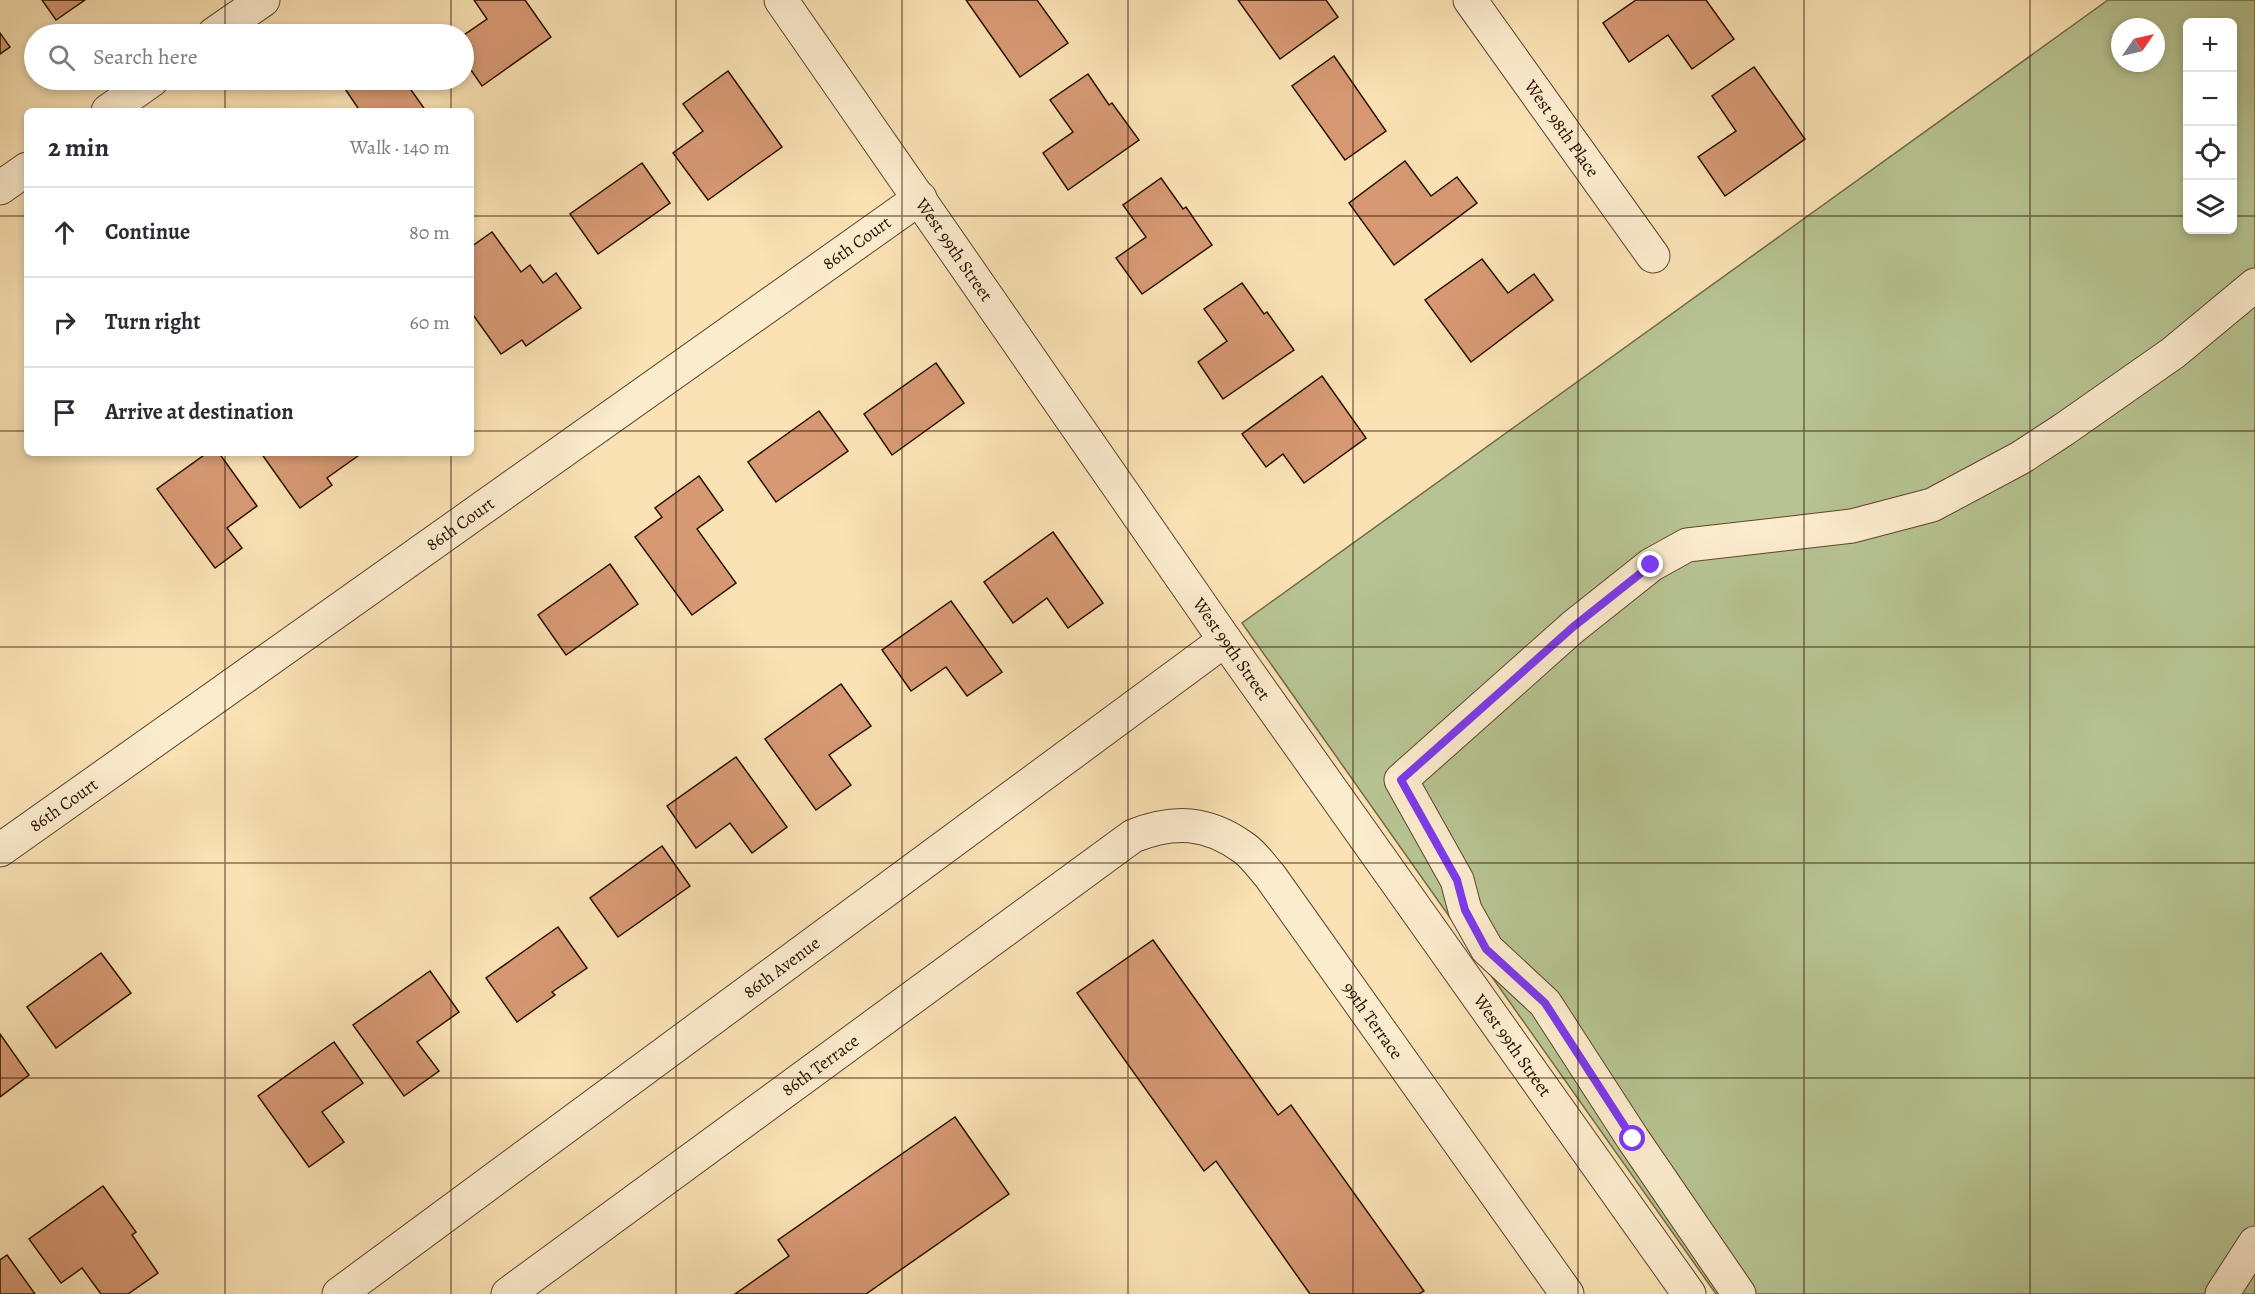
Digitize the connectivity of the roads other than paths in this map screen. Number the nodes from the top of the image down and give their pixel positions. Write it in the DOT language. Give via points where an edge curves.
graph roads {
  1 [pos="262,0"];
  2 [pos="782,0"];
  3 [pos="1470,0"];
  4 [pos="228,24"];
  5 [pos="138,90"];
  6 [pos="112,108"];
  7 [pos="24,171"];
  8 [pos="0,188"];
  9 [pos="920,198"];
  10 [pos="1653,256"];
  11 [pos="2255,285"];
  12 [pos="1225,640"];
  13 [pos="1133,836"];
  14 [pos="0,849"];
  15 [pos="2255,1243"];
  16 [pos="351,1291"];
  17 [pos="508,1294"];
  18 [pos="1568,1294"];
  19 [pos="1689,1294"];
  20 [pos="1739,1294"];
  21 [pos="2222,1294"];
  1 -- 4 [label="street"];
  2 -- 9 [label="street, West 99th Street"];
  3 -- 10 [label="street, West 98th Place"];
  5 -- 6 [label="street"];
  7 -- 8 [label="street"];
  9 -- 12 [label="street, West 99th Street"];
  9 -- 14 [label="street, 86th Court"];
  11 -- 20 [label="street" via="2173,353 2063,430 1932,505 1852,526 1688,544 1651,565 1573,627 1401,780 1457,880 1465,910 1486,949 1545,1003"];
  12 -- 16 [label="street, 86th Avenue"];
  12 -- 19 [label="street, West 99th Street"];
  13 -- 17 [label="street, 86th Terrace"];
  13 -- 18 [label="street, 99th Terrace" via="1157,827 1190,825 1245,849 1270,876"];
  15 -- 21 [label="street"];
}
